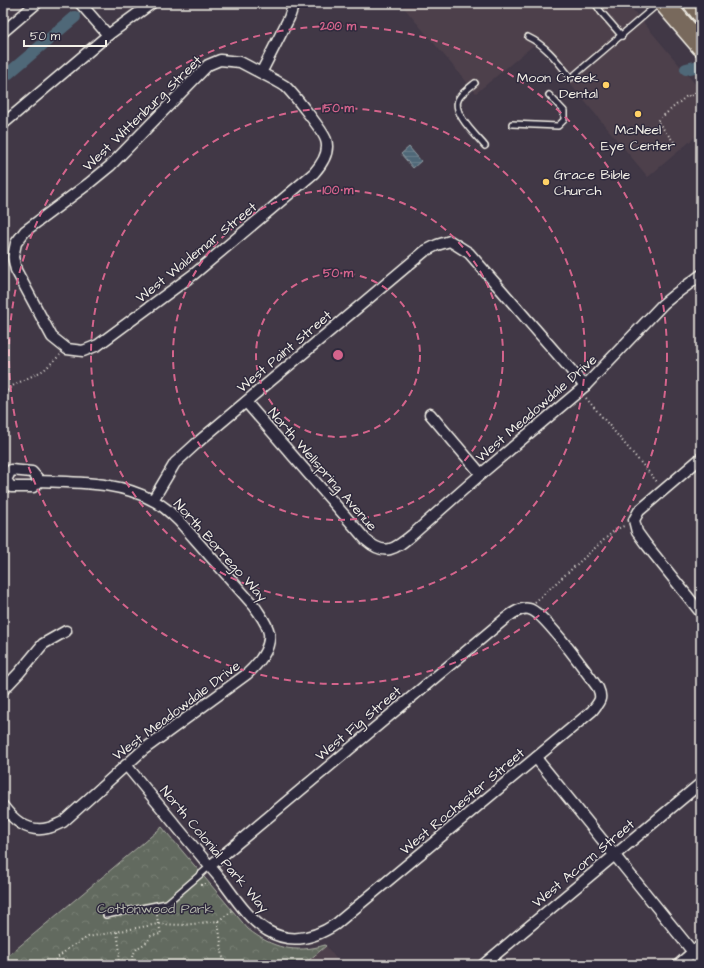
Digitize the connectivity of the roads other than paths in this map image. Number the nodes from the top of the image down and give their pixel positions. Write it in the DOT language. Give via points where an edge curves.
graph roads {
  1 [pos="37,3"];
  2 [pos="80,3"];
  3 [pos="152,3"];
  4 [pos="294,3"];
  5 [pos="595,3"];
  6 [pos="659,3"];
  7 [pos="664,3"];
  8 [pos="693,3"];
  9 [pos="701,13"];
  10 [pos="3,32"];
  11 [pos="108,35"];
  12 [pos="622,36"];
  13 [pos="528,37"];
  14 [pos="701,46"];
  15 [pos="260,73"];
  16 [pos="475,83"];
  17 [pos="549,95"];
  18 [pos="3,124"];
  19 [pos="512,124"];
  20 [pos="485,146"];
  21 [pos="701,275"];
  22 [pos="67,349"];
  23 [pos="583,389"];
  24 [pos="246,402"];
  25 [pos="430,414"];
  26 [pos="701,458"];
  27 [pos="481,474"];
  28 [pos="5,480"];
  29 [pos="40,481"];
  30 [pos="152,500"];
  31 [pos="382,550"];
  32 [pos="528,608"];
  33 [pos="701,614"];
  34 [pos="66,631"];
  35 [pos="269,642"];
  36 [pos="3,690"];
  37 [pos="536,758"];
  38 [pos="126,765"];
  39 [pos="701,783"];
  40 [pos="3,806"];
  41 [pos="615,855"];
  42 [pos="210,866"];
  43 [pos="106,916"];
  44 [pos="336,924"];
  45 [pos="701,945"];
  46 [pos="692,952"];
  47 [pos="701,962"];
  48 [pos="482,965"];
  49 [pos="678,965"];
  1 -- 10 [label="street"];
  2 -- 11 [label="street"];
  3 -- 11 [label="street"];
  4 -- 15 [label="street" via="289,18"];
  5 -- 12 [label="lane"];
  6 -- 12 [label="lane"];
  7 -- 14 [label="highway"];
  8 -- 9 [label="highway"];
  11 -- 18 [label="street"];
  12 -- 13 [label="lane" via="571,78 551,54"];
  15 -- 22 [label="street, West Waldemar Street" via="286,87 322,130 326,140 322,164 194,274 98,345 83,351"];
  15 -- 22 [label="street, West Wittenburg Street" via="240,62 220,60 208,65 110,166 25,231 16,242 13,257 16,270 52,337"];
  16 -- 20 [label="lane" via="459,98 456,106 460,116"];
  17 -- 19 [label="lane" via="564,111 564,120 558,126"];
  21 -- 23 [label="street, West Meadowdale Drive" via="663,304"];
  23 -- 24 [label="street, West Paint Street" via="468,253 450,241 425,251"];
  23 -- 27 [label="street, West Meadowdale Drive"];
  24 -- 30 [label="street, West Paint Street" via="174,463"];
  24 -- 31 [label="street, North Wellspring Avenue" via="366,540"];
  25 -- 27 [label="street"];
  26 -- 33 [label="street" via="639,511 634,520 637,532"];
  27 -- 31 [label="street, West Meadowdale Drive" via="401,544 390,550"];
  28 -- 29 [label="street, North Borrego Way" via="11,487 33,487"];
  28 -- 29 [label="street, North Borrego Way" via="11,470 32,472"];
  29 -- 30 [label="street, North Borrego Way" via="112,485 132,490"];
  30 -- 35 [label="street, North Borrego Way" via="179,521 255,607 269,633"];
  32 -- 37 [label="street, West Rochester Street" via="547,623 601,695 592,711"];
  32 -- 42 [label="street, West Fig Street" via="516,611 506,618"];
  34 -- 36 [label="street" via="43,644"];
  35 -- 38 [label="street, West Meadowdale Drive" via="265,653 247,674"];
  37 -- 41 [label="street"];
  37 -- 44 [label="street, West Rochester Street"];
  38 -- 40 [label="street, West Meadowdale Drive" via="63,822 48,828 33,829 18,823"];
  38 -- 42 [label="street, North Colonial Park Way"];
  39 -- 41 [label="street, West Acorn Street"];
  41 -- 46 [label="street"];
  41 -- 48 [label="street, West Acorn Street"];
  42 -- 43 [label="lane" via="167,903"];
  42 -- 44 [label="street, North Colonial Park Way" via="255,921 268,931 282,937 297,939 313,937"];
  45 -- 46 [label="street"];
  46 -- 47 [label="street"];
  46 -- 49 [label="street"];
}
